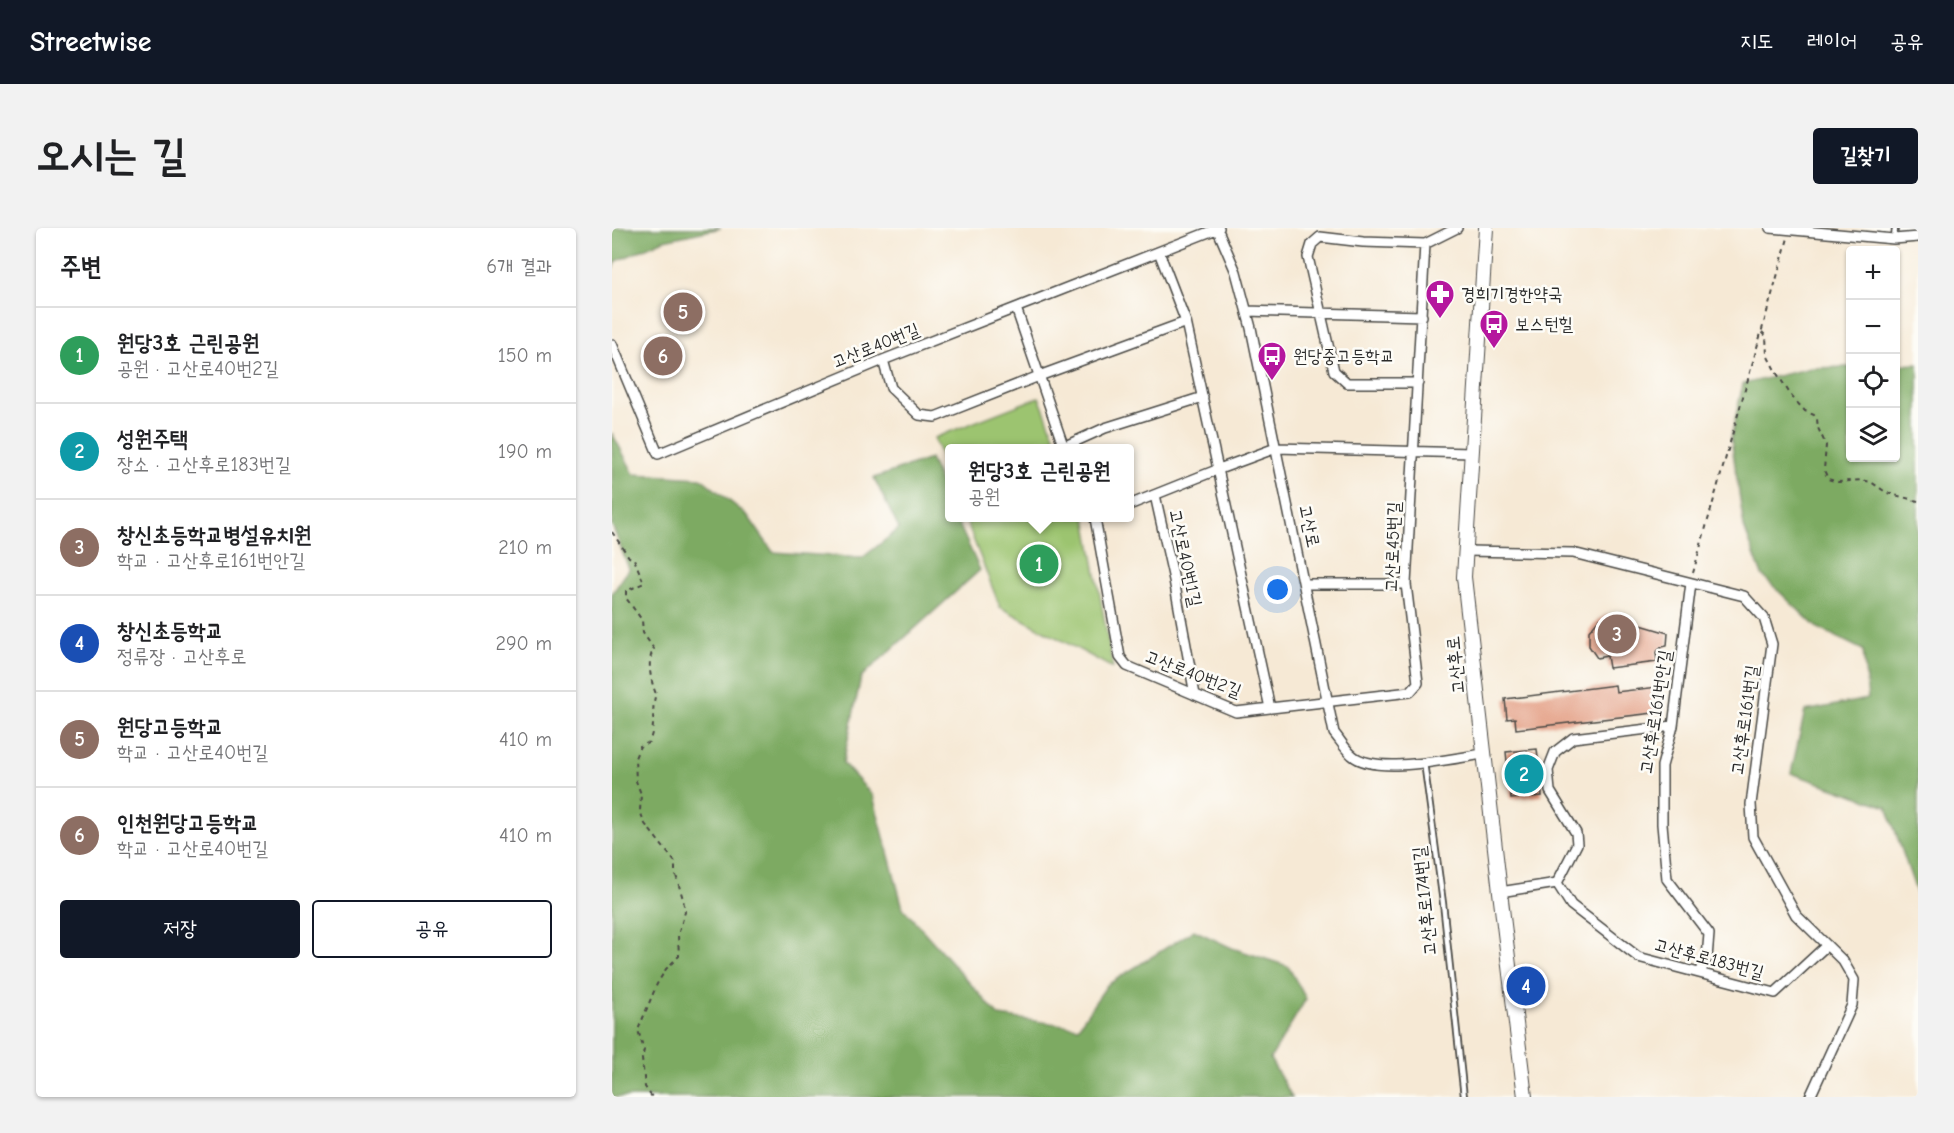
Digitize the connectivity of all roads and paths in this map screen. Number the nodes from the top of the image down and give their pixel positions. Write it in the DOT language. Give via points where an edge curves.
graph roads {
  1 [pos="1218,228"];
  2 [pos="1457,228"];
  3 [pos="1486,228"];
  4 [pos="1770,228"];
  5 [pos="1894,228"];
  6 [pos="1791,230"];
  7 [pos="1918,237"];
  8 [pos="1894,239"];
  9 [pos="1425,244"];
  10 [pos="1160,252"];
  11 [pos="1016,308"];
  12 [pos="1247,311"];
  13 [pos="1321,315"];
  14 [pos="1422,316"];
  15 [pos="1186,322"];
  16 [pos="1762,332"];
  17 [pos="612,344"];
  18 [pos="883,360"];
  19 [pos="1039,376"];
  20 [pos="1418,383"];
  21 [pos="1203,397"];
  22 [pos="1063,444"];
  23 [pos="1072,444"];
  24 [pos="1276,448"];
  25 [pos="1414,451"];
  26 [pos="1472,453"];
  27 [pos="1218,469"];
  28 [pos="1155,495"];
  29 [pos="1918,501"];
  30 [pos="1134,504"];
  31 [pos="1098,522"];
  32 [pos="612,532"];
  33 [pos="1466,551"];
  34 [pos="1690,583"];
  35 [pos="1304,584"];
  36 [pos="1406,584"];
  37 [pos="1196,695"];
  38 [pos="1328,700"];
  39 [pos="1270,708"];
  40 [pos="1673,726"];
  41 [pos="1484,754"];
  42 [pos="1424,762"];
  43 [pos="1557,883"];
  44 [pos="1500,892"];
  45 [pos="1827,945"];
  46 [pos="1700,973"];
  47 [pos="652,1097"];
  48 [pos="1464,1097"];
  49 [pos="1525,1097"];
  50 [pos="1810,1097"];
  1 -- 10 [label="street, 고산로40번길"];
  1 -- 12 [label="street, 고산로"];
  2 -- 9 [label="street"];
  3 -- 26 [label="main road, 고산후로"];
  4 -- 6 [label="street"];
  5 -- 8 [label="lane"];
  6 -- 8 [label="street"];
  6 -- 16 [label="path"];
  7 -- 8 [label="street"];
  9 -- 13 [label="street" via="1320,237 1312,244 1308,257"];
  9 -- 14 [label="street, 고산로45번길"];
  10 -- 11 [label="street, 고산로40번길"];
  10 -- 15 [label="street"];
  11 -- 18 [label="street, 고산로40번길"];
  11 -- 19 [label="street"];
  12 -- 13 [label="street"];
  12 -- 24 [label="street, 고산로"];
  13 -- 14 [label="street"];
  13 -- 20 [label="street" via="1334,371 1347,383"];
  14 -- 20 [label="street, 고산로45번길"];
  15 -- 19 [label="street"];
  15 -- 21 [label="street"];
  16 -- 29 [label="path" via="1776,372 1792,397 1817,419 1826,445 1824,470 1828,479 1862,480 1887,493"];
  16 -- 34 [label="path"];
  17 -- 18 [label="street, 고산로40번길" via="658,454"];
  18 -- 19 [label="street" via="891,388 919,415 935,417"];
  19 -- 22 [label="street"];
  20 -- 25 [label="street, 고산로45번길"];
  21 -- 23 [label="street" via="1106,428"];
  21 -- 27 [label="street"];
  24 -- 25 [label="street"];
  24 -- 27 [label="street, 고산로40번1길"];
  24 -- 35 [label="street, 고산로"];
  25 -- 26 [label="street"];
  25 -- 36 [label="street, 고산로45번길"];
  26 -- 33 [label="main road, 고산후로"];
  27 -- 28 [label="street, 고산로40번1길"];
  27 -- 39 [label="street"];
  28 -- 30 [label="street"];
  28 -- 37 [label="street, 고산로40번1길"];
  31 -- 37 [label="street, 고산로40번2길" via="1120,657 1127,666"];
  32 -- 47 [label="path" via="638,566 644,583 626,591 626,598 642,620 644,633 654,649 650,654 650,681 656,694 651,739 637,749 635,758 640,813 675,862 685,908 678,935 679,956 657,984 638,1030 644,1050 645,1087"];
  33 -- 34 [label="street, 고산후로161번길" via="1573,553"];
  33 -- 41 [label="main road, 고산후로" via="1464,577"];
  34 -- 40 [label="street, 고산후로161번안길"];
  34 -- 45 [label="street, 고산후로161번길" via="1743,596 1764,618 1772,644 1751,804 1753,837 1796,915"];
  35 -- 36 [label="street"];
  35 -- 38 [label="street, 고산로"];
  36 -- 38 [label="street, 고산로45번길" via="1418,683 1410,692"];
  37 -- 39 [label="street, 고산로40번2길" via="1236,712"];
  38 -- 39 [label="street, 고산로40번2길"];
  38 -- 42 [label="street, 고산로" via="1334,733 1353,756 1375,765"];
  40 -- 43 [label="street" via="1573,738 1555,752 1548,770 1550,790 1576,833 1577,844"];
  40 -- 46 [label="street, 고산후로161번안길" via="1662,766 1667,879 1709,934 1707,958"];
  41 -- 42 [label="street"];
  41 -- 44 [label="main road, 고산후로"];
  42 -- 48 [label="lane, 고산후로174번길"];
  43 -- 44 [label="street"];
  43 -- 46 [label="street, 고산후로183번길" via="1571,905 1638,957"];
  44 -- 49 [label="main road, 고산후로"];
  45 -- 46 [label="street, 고산후로183번길" via="1775,993"];
  45 -- 50 [label="street, 고산후로161번길" via="1854,980 1852,1005"];
}
